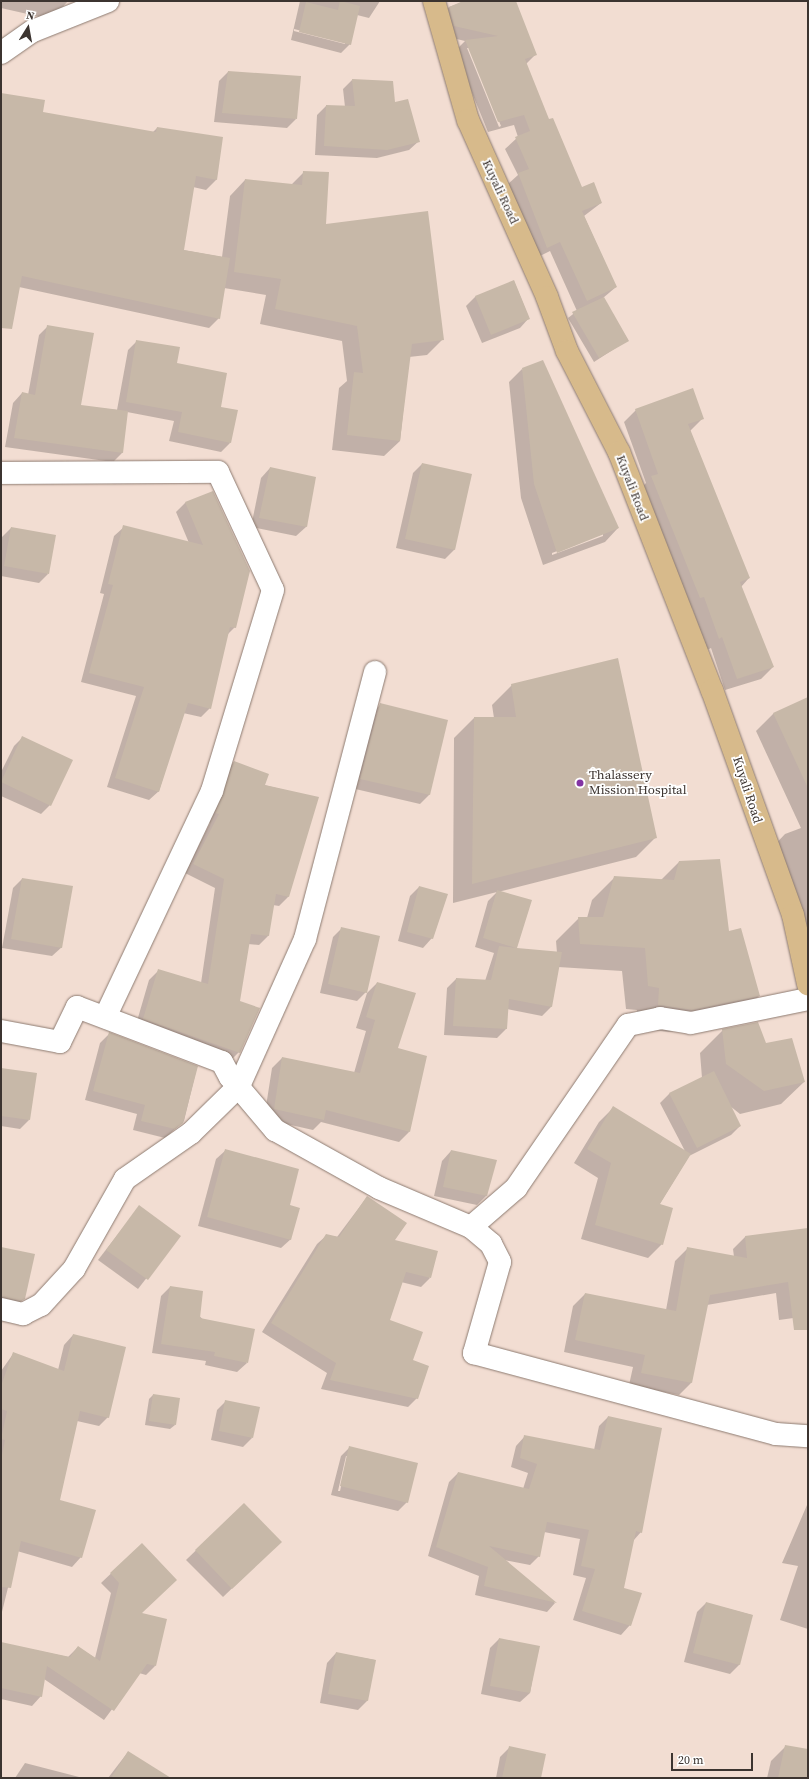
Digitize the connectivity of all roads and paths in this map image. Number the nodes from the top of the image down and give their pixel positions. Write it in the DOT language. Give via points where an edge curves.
graph roads {
  1 [pos="108,1"];
  2 [pos="434,1"];
  3 [pos="1,53"];
  4 [pos="1,473"];
  5 [pos="375,672"];
  6 [pos="808,984"];
  7 [pos="808,999"];
  8 [pos="105,1017"];
  9 [pos="1,1031"];
  10 [pos="239,1086"];
  11 [pos="471,1227"];
  12 [pos="1,1309"];
  13 [pos="808,1436"];
  1 -- 3 [label="street" via="33,30"];
  2 -- 6 [label="main road, Kuyali Road" via="468,120 545,291 567,352 619,452 712,690 793,915"];
  4 -- 8 [label="street" via="218,472 273,590 212,791"];
  5 -- 10 [label="street" via="305,939"];
  7 -- 11 [label="street" via="691,1023 660,1018 628,1025 516,1188"];
  8 -- 9 [label="street" via="77,1007 60,1042"];
  8 -- 10 [label="street" via="222,1062"];
  10 -- 11 [label="street" via="275,1130 379,1188"];
  10 -- 12 [label="street" via="191,1133 125,1178 74,1269 41,1305 23,1314"];
  11 -- 13 [label="street" via="491,1244 500,1262 474,1353 776,1434"];
}
